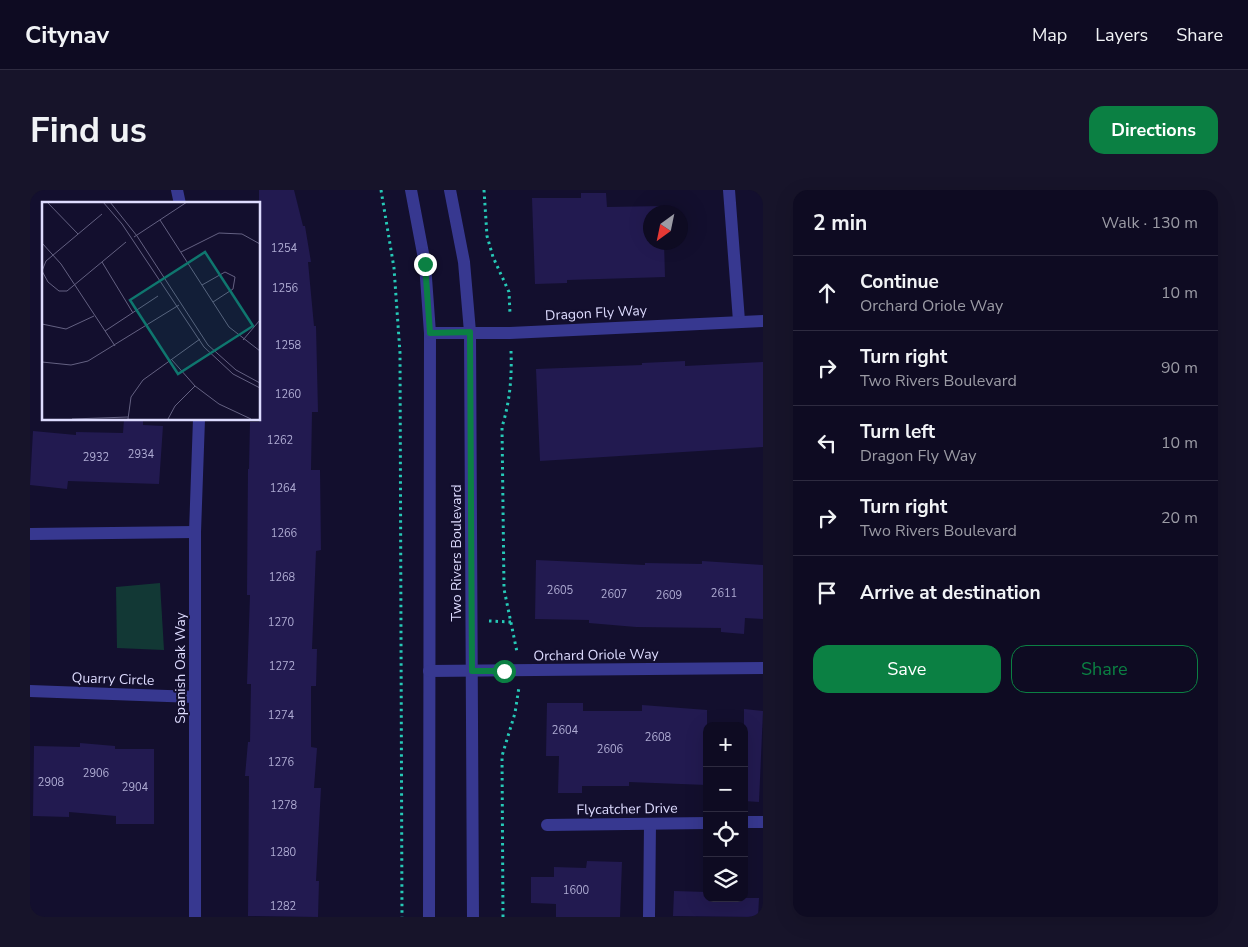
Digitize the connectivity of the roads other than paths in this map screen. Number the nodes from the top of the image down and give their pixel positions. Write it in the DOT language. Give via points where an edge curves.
graph roads {
  1 [pos="412,190"];
  2 [pos="450,190"];
  3 [pos="729,190"];
  4 [pos="739,321"];
  5 [pos="763,321"];
  6 [pos="470,332"];
  7 [pos="430,333"];
  8 [pos="200,420"];
  9 [pos="195,532"];
  10 [pos="30,534"];
  11 [pos="763,668"];
  12 [pos="429,671"];
  13 [pos="472,671"];
  14 [pos="30,691"];
  15 [pos="195,697"];
  16 [pos="748,822"];
  17 [pos="763,822"];
  18 [pos="703,823"];
  19 [pos="650,824"];
  20 [pos="547,825"];
  21 [pos="195,917"];
  22 [pos="429,917"];
  23 [pos="473,917"];
  24 [pos="649,917"];
  1 -- 7 [label="street, Two Rivers Boulevard" via="425,264"];
  2 -- 6 [label="street, Two Rivers Boulevard" via="464,262"];
  3 -- 4 [label="street"];
  4 -- 5 [label="street, Dragon Fly Way"];
  4 -- 6 [label="street, Dragon Fly Way" via="510,333"];
  6 -- 7 [label="street, Dragon Fly Way"];
  6 -- 13 [label="street, Two Rivers Boulevard"];
  7 -- 12 [label="street, Two Rivers Boulevard"];
  8 -- 9 [label="street, Spanish Oak Way"];
  9 -- 10 [label="street"];
  9 -- 15 [label="street, Spanish Oak Way"];
  11 -- 13 [label="street, Orchard Oriole Way"];
  12 -- 13 [label="street, Orchard Oriole Way"];
  12 -- 22 [label="street, Two Rivers Boulevard"];
  13 -- 23 [label="street, Two Rivers Boulevard"];
  14 -- 15 [label="street, Quarry Circle"];
  15 -- 21 [label="street, Spanish Oak Way"];
  16 -- 17 [label="street"];
  18 -- 19 [label="street, Flycatcher Drive"];
  19 -- 20 [label="street, Flycatcher Drive"];
  19 -- 24 [label="street"];
}
